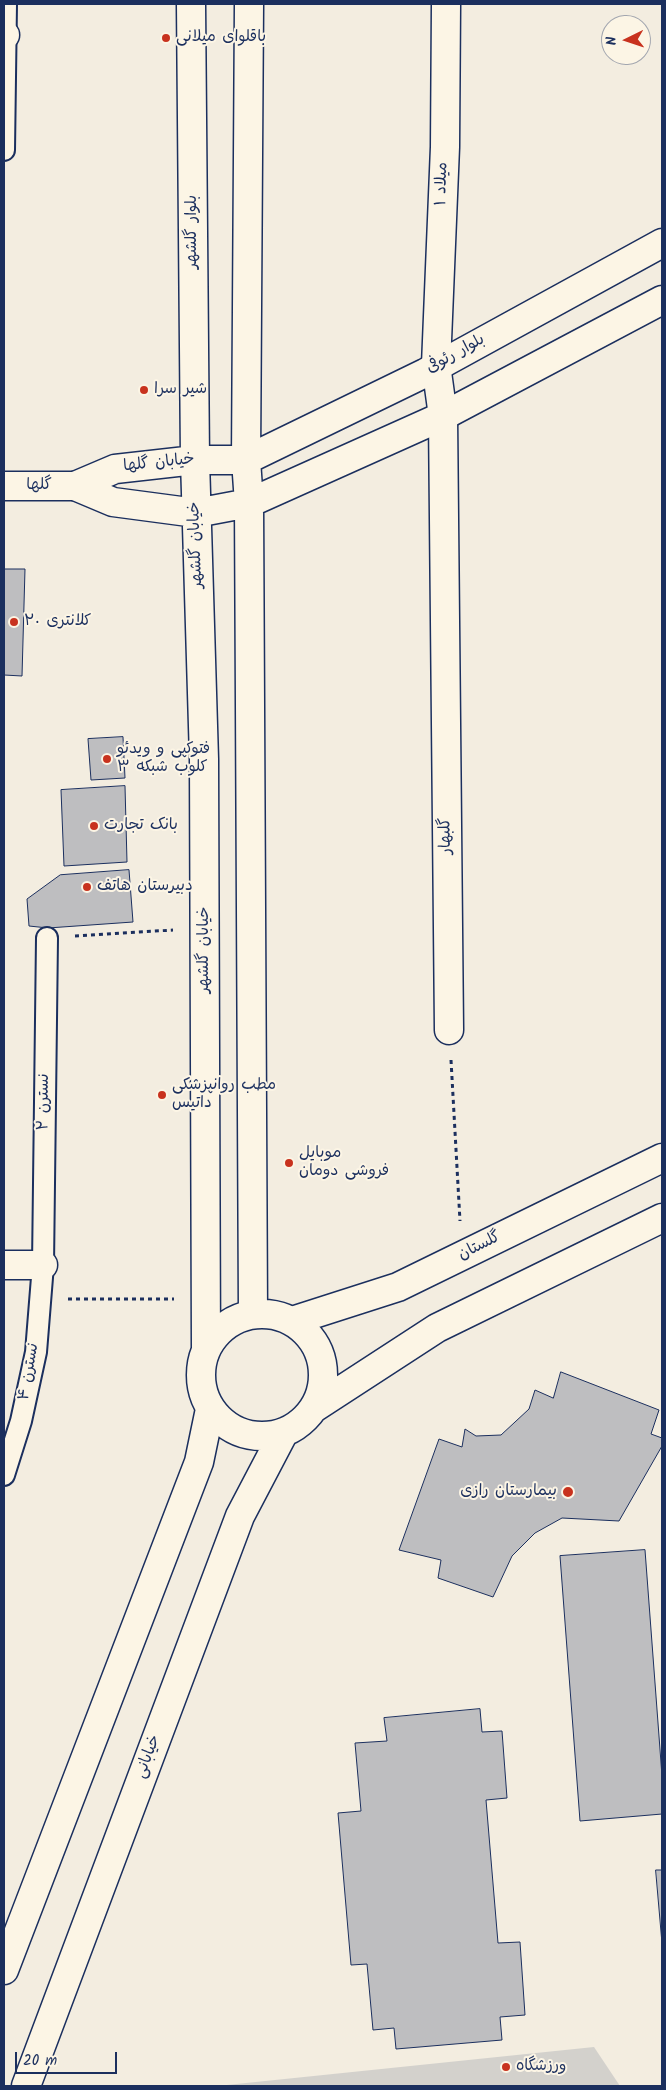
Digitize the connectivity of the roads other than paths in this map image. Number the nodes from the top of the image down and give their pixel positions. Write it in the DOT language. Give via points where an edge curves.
graph roads {
  1 [pos="6,4"];
  2 [pos="191,4"];
  3 [pos="249,4"];
  4 [pos="446,4"];
  5 [pos="4,35"];
  6 [pos="4,150"];
  7 [pos="662,243"];
  8 [pos="662,300"];
  9 [pos="436,365"];
  10 [pos="443,416"];
  11 [pos="195,460"];
  12 [pos="246,460"];
  13 [pos="4,486"];
  14 [pos="75,486"];
  15 [pos="249,503"];
  16 [pos="196,513"];
  17 [pos="46,938"];
  18 [pos="449,1030"];
  19 [pos="662,1158"];
  20 [pos="662,1218"];
  21 [pos="4,1265"];
  22 [pos="43,1265"];
  23 [pos="253,1314"];
  24 [pos="292,1321"];
  25 [pos="206,1350"];
  26 [pos="314,1408"];
  27 [pos="210,1409"];
  28 [pos="283,1434"];
  29 [pos="4,1475"];
  30 [pos="4,1970"];
  31 [pos="26,2086"];
  1 -- 5 [label="lane"];
  2 -- 11 [label="main road, بلوار گلشهر"];
  3 -- 12 [label="main road"];
  4 -- 9 [label="main road, میلاد ۱" via="445,147"];
  5 -- 6 [label="lane"];
  7 -- 9 [label="main road, بلوار رئوفی"];
  8 -- 10 [label="main road"];
  9 -- 10 [label="main road, میلاد ۱"];
  9 -- 12 [label="main road, بلوار رئوفی"];
  10 -- 15 [label="main road"];
  10 -- 18 [label="main road, گلبهار"];
  11 -- 12 [label="main road, خیابان گلها"];
  11 -- 14 [label="main road, خیابان گلها" via="115,469"];
  11 -- 16 [label="main road, خیابان گلشهر"];
  12 -- 15 [label="main road"];
  13 -- 14 [label="main road, گلها"];
  14 -- 16 [label="main road" via="113,502"];
  15 -- 16 [label="main road"];
  15 -- 23 [label="main road"];
  16 -- 25 [label="main road, خیابان گلشهر" via="204,759"];
  17 -- 22 [label="lane, نسترن ٣"];
  19 -- 24 [label="main road, گلستان" via="398,1287"];
  20 -- 26 [label="main road" via="437,1328"];
  21 -- 22 [label="main road"];
  22 -- 29 [label="lane, نسترن ۴" via="36,1352 21,1420"];
  23 -- 24 [label="main road" via="274,1314"];
  23 -- 25 [label="main road" via="233,1320 217,1332"];
  24 -- 26 [label="main road" via="308,1334 319,1350 324,1370 322,1390"];
  25 -- 27 [label="main road" via="201,1376 202,1390"];
  26 -- 28 [label="main road"];
  27 -- 28 [label="main road" via="224,1424 242,1434 262,1437"];
  27 -- 30 [label="main road" via="199,1462"];
  28 -- 31 [label="main road, خیابانی" via="240,1516"];
}
